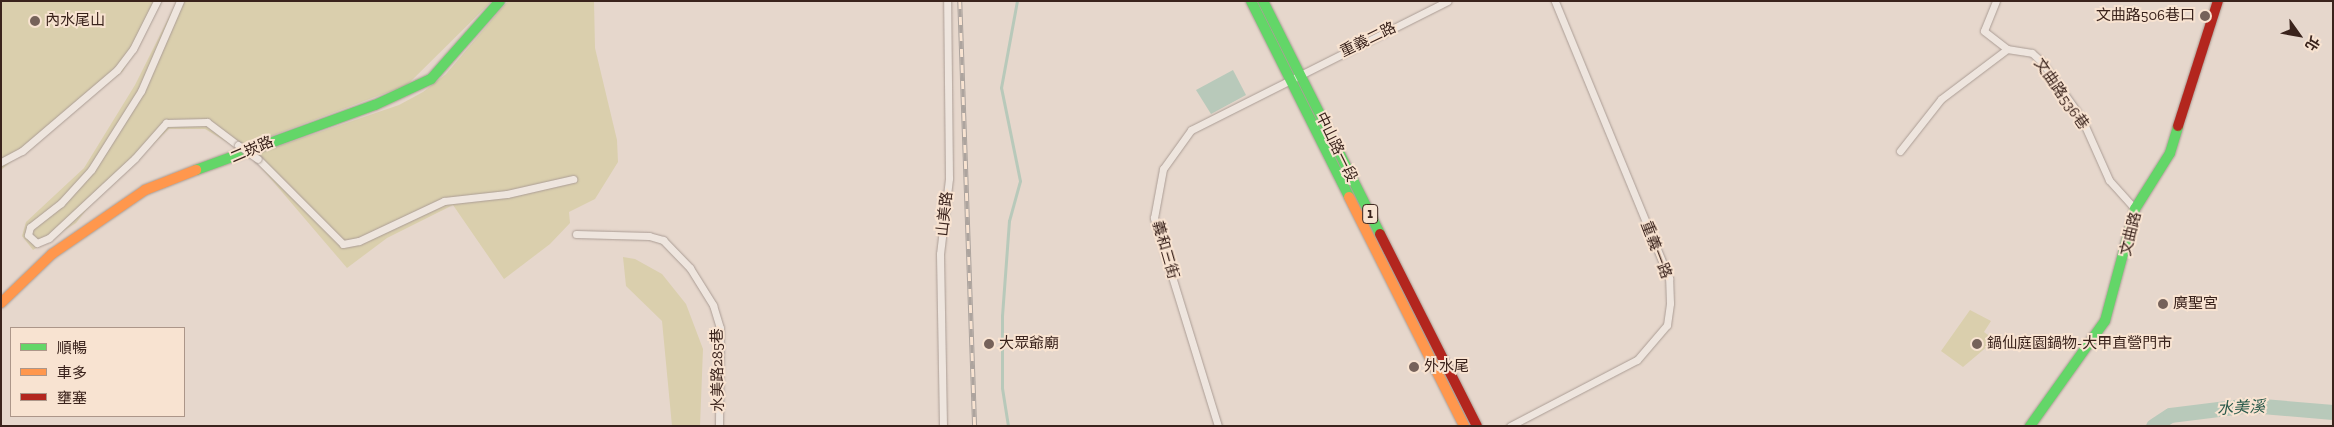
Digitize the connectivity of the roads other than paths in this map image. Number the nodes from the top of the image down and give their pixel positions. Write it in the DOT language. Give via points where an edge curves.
graph roads {
  1 [pos="157,1"];
  2 [pos="180,1"];
  3 [pos="500,1"];
  4 [pos="947,1"];
  5 [pos="1251,1"];
  6 [pos="1264,1"];
  7 [pos="1447,1"];
  8 [pos="1555,1"];
  9 [pos="1996,1"];
  10 [pos="2218,1"];
  11 [pos="2007,49"];
  12 [pos="1300,74"];
  13 [pos="1290,80"];
  14 [pos="1900,151"];
  15 [pos="1,162"];
  16 [pos="572,179"];
  17 [pos="2135,209"];
  18 [pos="576,234"];
  19 [pos="1,304"];
  20 [pos="719,426"];
  21 [pos="943,426"];
  22 [pos="1218,426"];
  23 [pos="1464,426"];
  24 [pos="1477,426"];
  25 [pos="1510,426"];
  26 [pos="2030,426"];
  1 -- 15 [label="street" via="133,49 117,70 22,151"];
  2 -- 16 [label="street, bridge" via="141,90 90,170 61,203 30,227 28,235 37,243 49,238 166,123 207,122 258,159 318,224 343,244 359,241 444,201 507,194"];
  3 -- 19 [label="street, 二崁路" via="431,79 375,105 307,126 145,190 52,254"];
  4 -- 21 [label="street, 山美路" via="949,178 940,254"];
  5 -- 13 [label="street, 中山路一段 / 1"];
  6 -- 12 [label="street, 中山路一段 / 1"];
  7 -- 12 [label="street, 重義二路"];
  8 -- 25 [label="street, 重義一路" via="1669,278 1670,303 1667,325 1637,360"];
  9 -- 11 [label="street" via="1984,30"];
  10 -- 17 [label="street, 文曲路" via="2170,153"];
  11 -- 14 [label="street" via="1941,99"];
  11 -- 17 [label="street, 文曲路536巷" via="2032,52 2041,61 2081,117 2110,180"];
  12 -- 13 [label="street, 重義二路"];
  12 -- 24 [label="street, 中山路一段 / 1"];
  13 -- 22 [label="street, 義和三街" via="1191,130 1174,148 1156,190 1154,218"];
  13 -- 23 [label="street, 中山路一段 / 1"];
  17 -- 26 [label="street, 文曲路" via="2104,321"];
  18 -- 20 [label="street, 水美路285巷" via="649,236 663,240 690,268 713,305 720,328"];
}
